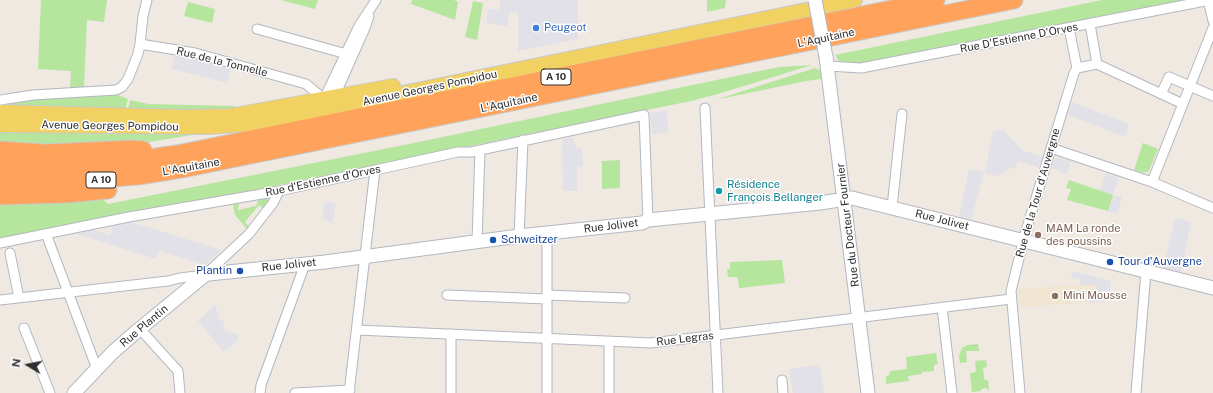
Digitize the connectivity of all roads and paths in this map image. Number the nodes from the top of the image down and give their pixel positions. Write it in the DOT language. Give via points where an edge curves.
graph roads {
  1 [pos="147,0"];
  2 [pos="815,0"];
  3 [pos="822,0"];
  4 [pos="856,0"];
  5 [pos="936,0"];
  6 [pos="1014,0"];
  7 [pos="1209,0"];
  8 [pos="374,3"];
  9 [pos="1213,21"];
  10 [pos="1090,24"];
  11 [pos="1069,28"];
  12 [pos="1213,28"];
  13 [pos="257,29"];
  14 [pos="140,44"];
  15 [pos="349,55"];
  16 [pos="827,61"];
  17 [pos="1097,64"];
  18 [pos="1077,68"];
  19 [pos="306,84"];
  20 [pos="1190,86"];
  21 [pos="1161,94"];
  22 [pos="1213,96"];
  23 [pos="0,100"];
  24 [pos="329,101"];
  25 [pos="303,103"];
  26 [pos="1183,104"];
  27 [pos="705,108"];
  28 [pos="0,112"];
  29 [pos="902,114"];
  30 [pos="0,125"];
  31 [pos="523,140"];
  32 [pos="1051,148"];
  33 [pos="0,150"];
  34 [pos="480,150"];
  35 [pos="177,154"];
  36 [pos="0,163"];
  37 [pos="200,165"];
  38 [pos="375,170"];
  39 [pos="0,179"];
  40 [pos="1152,182"];
  41 [pos="279,190"];
  42 [pos="0,196"];
  43 [pos="845,199"];
  44 [pos="892,207"];
  45 [pos="1213,208"];
  46 [pos="709,214"];
  47 [pos="648,220"];
  48 [pos="547,234"];
  49 [pos="519,236"];
  50 [pos="48,239"];
  51 [pos="1023,240"];
  52 [pos="477,242"];
  53 [pos="0,243"];
  54 [pos="10,253"];
  55 [pos="365,256"];
  56 [pos="305,264"];
  57 [pos="219,268"];
  58 [pos="1146,271"];
  59 [pos="205,275"];
  60 [pos="174,280"];
  61 [pos="1213,288"];
  62 [pos="184,292"];
  63 [pos="68,293"];
  64 [pos="447,295"];
  65 [pos="547,297"];
  66 [pos="19,298"];
  67 [pos="625,298"];
  68 [pos="1011,299"];
  69 [pos="0,300"];
  70 [pos="942,307"];
  71 [pos="859,318"];
  72 [pos="24,328"];
  73 [pos="140,329"];
  74 [pos="356,330"];
  75 [pos="451,334"];
  76 [pos="715,335"];
  77 [pos="547,339"];
  78 [pos="609,342"];
  79 [pos="97,369"];
  80 [pos="782,380"];
  81 [pos="349,392"];
  82 [pos="50,393"];
  83 [pos="74,393"];
  84 [pos="180,393"];
  85 [pos="260,393"];
  86 [pos="295,393"];
  87 [pos="451,393"];
  88 [pos="547,393"];
  89 [pos="609,393"];
  90 [pos="718,393"];
  91 [pos="783,393"];
  92 [pos="868,393"];
  93 [pos="952,393"];
  94 [pos="1020,393"];
  95 [pos="1136,393"];
  1 -- 14 [label="street"];
  2 -- 16 [label="street, Rue du Docteur Fournier, bridge"];
  3 -- 24 [label="main road, Avenue Georges Pompidou" via="551,54 439,80 387,87"];
  4 -- 24 [label="main road, Avenue Georges Pompidou"];
  5 -- 35 [label="highway, L'Aquitaine / A 10"];
  6 -- 37 [label="highway, L'Aquitaine / A 10"];
  7 -- 9 [label="street"];
  7 -- 10 [label="street, Rue D'Estienne D'Orves"];
  8 -- 15 [label="street" via="359,26"];
  10 -- 11 [label="street, Rue D'Estienne D'Orves"];
  10 -- 17 [label="street"];
  11 -- 16 [label="street, Rue D'Estienne D'Orves" via="861,68"];
  11 -- 18 [label="street"];
  12 -- 20 [label="street"];
  13 -- 15 [label="street"];
  14 -- 19 [label="street, Rue de la Tonnelle" via="195,53"];
  14 -- 23 [label="street" via="128,79 122,88"];
  15 -- 24 [label="street"];
  16 -- 43 [label="street, Rue du Docteur Fournier"];
  17 -- 18 [label="street"];
  17 -- 21 [label="street"];
  18 -- 32 [label="street, Rue de la Tour d'Auvergne"];
  19 -- 24 [label="street, Rue de la Tonnelle"];
  19 -- 25 [label="street" via="307,95"];
  20 -- 21 [label="street" via="1169,77"];
  20 -- 22 [label="street"];
  20 -- 26 [label="street"];
  21 -- 26 [label="street"];
  24 -- 25 [label="main road, Avenue Georges Pompidou"];
  24 -- 30 [label="main road, Avenue Georges Pompidou" via="249,124 220,127"];
  25 -- 28 [label="main road, Avenue Georges Pompidou" via="249,113 208,117"];
  26 -- 40 [label="street"];
  27 -- 46 [label="street"];
  29 -- 44 [label="street"];
  31 -- 34 [label="street, Rue d'Estienne d'Orves"];
  31 -- 47 [label="street, Rue d'Estienne d'Orves" via="644,115"];
  31 -- 49 [label="street"];
  32 -- 40 [label="street"];
  32 -- 51 [label="street, Rue de la Tour d'Auvergne"];
  33 -- 35 [label="highway" via="59,153 132,149"];
  34 -- 38 [label="street, Rue d'Estienne d'Orves" via="458,152"];
  34 -- 52 [label="street"];
  35 -- 36 [label="highway, L'Aquitaine / A 10" via="72,166"];
  37 -- 39 [label="highway, L'Aquitaine / A 10" via="105,179"];
  37 -- 42 [label="highway" via="170,180 133,187 67,194"];
  38 -- 41 [label="street, Rue d'Estienne d'Orves"];
  38 -- 55 [label="street"];
  40 -- 45 [label="street"];
  41 -- 53 [label="street, Rue d'Estienne d'Orves"];
  41 -- 57 [label="street" via="273,203"];
  43 -- 44 [label="street, Rue Jolivet" via="852,198"];
  43 -- 46 [label="street, Rue Jolivet"];
  43 -- 71 [label="street, Rue du Docteur Fournier"];
  44 -- 51 [label="street, Rue Jolivet"];
  46 -- 47 [label="street, Rue Jolivet"];
  46 -- 76 [label="street"];
  47 -- 48 [label="street, Rue Jolivet" via="642,223"];
  48 -- 49 [label="street, Rue Jolivet"];
  48 -- 65 [label="street"];
  49 -- 52 [label="street, Rue Jolivet"];
  50 -- 63 [label="street"];
  51 -- 58 [label="street, Rue Jolivet"];
  51 -- 68 [label="street, Rue de la Tour d'Auvergne"];
  52 -- 55 [label="street, Rue Jolivet"];
  54 -- 66 [label="street"];
  55 -- 56 [label="street, Rue Jolivet"];
  55 -- 74 [label="street"];
  56 -- 57 [label="street, Rue Jolivet"];
  56 -- 85 [label="street"];
  57 -- 59 [label="street, Rue Jolivet"];
  58 -- 61 [label="street, Rue Jolivet"];
  58 -- 95 [label="street"];
  59 -- 60 [label="street, Rue Jolivet"];
  59 -- 62 [label="street, Rue Plantin"];
  60 -- 62 [label="street"];
  60 -- 63 [label="street, Rue Jolivet"];
  62 -- 73 [label="street, Rue Plantin"];
  63 -- 66 [label="street, Rue Jolivet"];
  63 -- 79 [label="street"];
  64 -- 65 [label="street"];
  65 -- 67 [label="street"];
  65 -- 77 [label="street"];
  66 -- 69 [label="street, Rue Jolivet"];
  68 -- 70 [label="street, Rue Legras"];
  68 -- 94 [label="street, Rue de la Tour d'Auvergne"];
  70 -- 71 [label="street, Rue Legras"];
  70 -- 93 [label="street"];
  71 -- 76 [label="street, Rue Legras"];
  71 -- 92 [label="street, Rue du Docteur Fournier"];
  72 -- 82 [label="street"];
  73 -- 79 [label="street, Rue Plantin"];
  73 -- 84 [label="street" via="178,371"];
  74 -- 75 [label="street, Rue Legras"];
  74 -- 81 [label="street"];
  75 -- 77 [label="street, Rue Legras"];
  75 -- 87 [label="street"];
  76 -- 78 [label="street, Rue Legras" via="652,343"];
  76 -- 90 [label="street"];
  77 -- 78 [label="street, Rue Legras"];
  77 -- 88 [label="street"];
  78 -- 89 [label="street"];
  79 -- 83 [label="street, Rue Plantin"];
  80 -- 91 [label="street"];
  81 -- 86 [label="street"];
}
